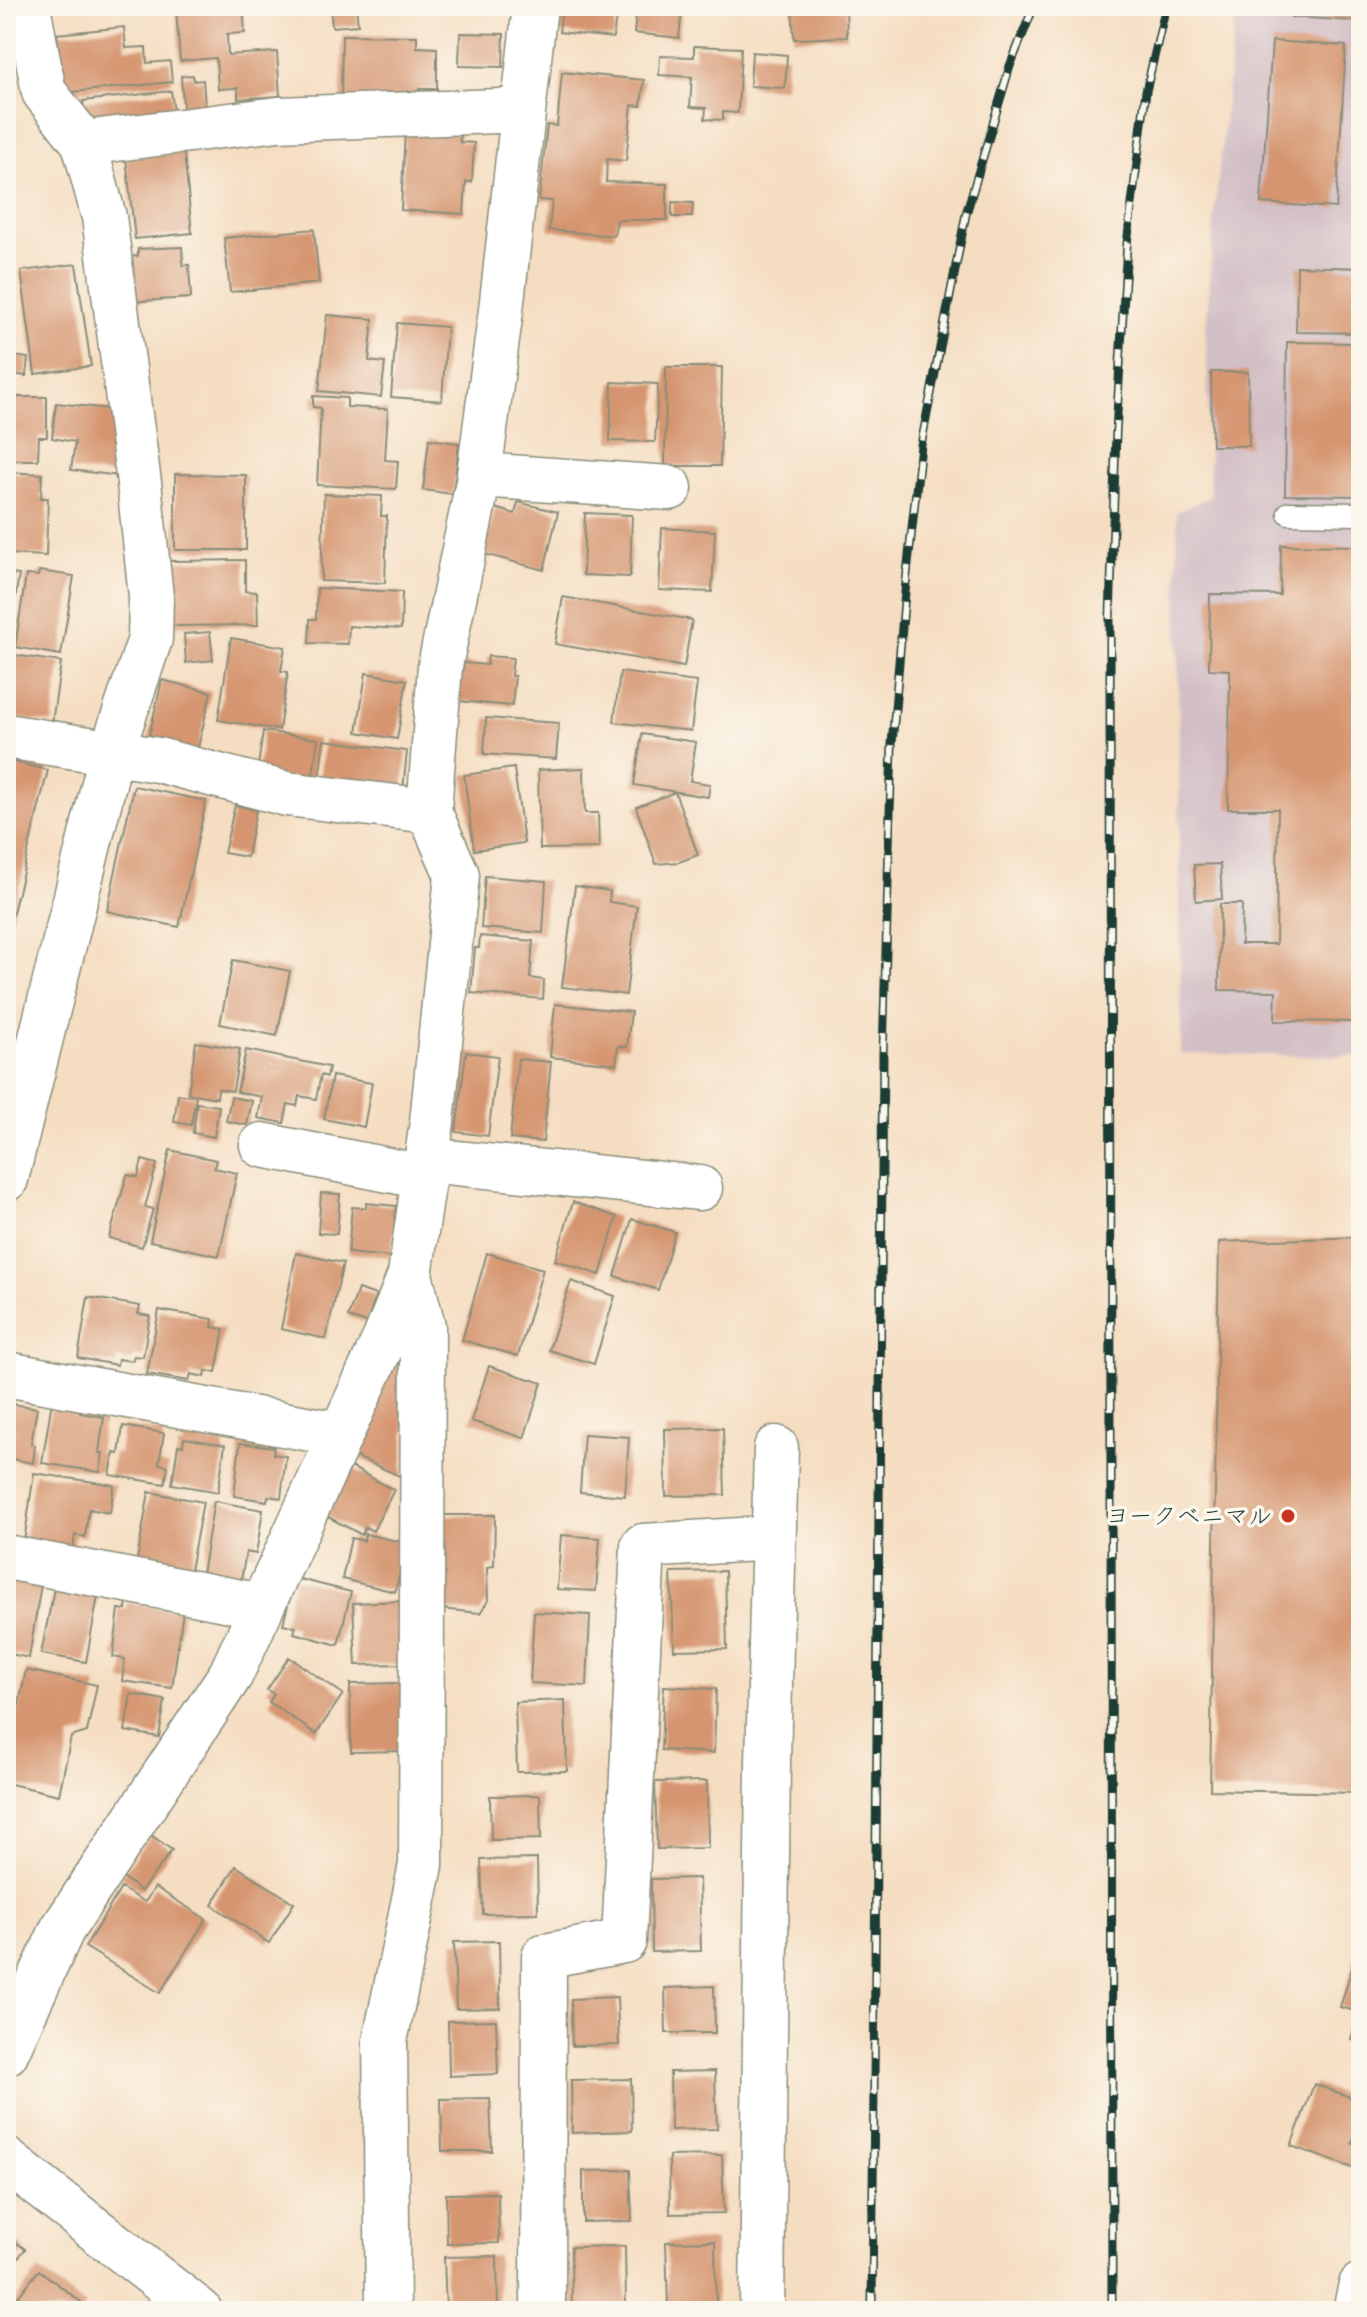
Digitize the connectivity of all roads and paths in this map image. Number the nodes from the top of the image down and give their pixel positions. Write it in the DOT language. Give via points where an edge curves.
graph roads {
  1 [pos="535,6"];
  2 [pos="21,9"];
  3 [pos="523,110"];
  4 [pos="84,143"];
  5 [pos="479,475"];
  6 [pos="670,488"];
  7 [pos="1289,513"];
  8 [pos="1361,514"];
  9 [pos="6,736"];
  10 [pos="112,751"];
  11 [pos="429,811"];
  12 [pos="262,1145"];
  13 [pos="426,1168"];
  14 [pos="6,1179"];
  15 [pos="700,1188"];
  16 [pos="410,1275"];
  17 [pos="6,1374"];
  18 [pos="339,1434"];
  19 [pos="776,1448"];
  20 [pos="773,1538"];
  21 [pos="6,1557"];
  22 [pos="261,1606"];
  23 [pos="6,2053"];
  24 [pos="6,2160"];
  25 [pos="1361,2285"];
  26 [pos="200,2311"];
  27 [pos="388,2311"];
  28 [pos="543,2311"];
  29 [pos="762,2311"];
  30 [pos="1355,2311"];
  1 -- 3 [label="street"];
  2 -- 4 [label="street" via="44,92"];
  3 -- 4 [label="street" via="278,119"];
  3 -- 5 [label="street"];
  4 -- 10 [label="street" via="104,217 151,597 150,639"];
  5 -- 6 [label="street"];
  5 -- 11 [label="street" via="440,666"];
  7 -- 8 [label="lane"];
  9 -- 10 [label="street"];
  10 -- 11 [label="street" via="287,794"];
  10 -- 14 [label="street"];
  11 -- 13 [label="street" via="457,875"];
  12 -- 13 [label="street"];
  13 -- 15 [label="street"];
  13 -- 16 [label="street"];
  16 -- 18 [label="street"];
  16 -- 27 [label="street" via="423,1326 421,1865 385,2041"];
  17 -- 18 [label="street"];
  18 -- 22 [label="street"];
  19 -- 20 [label="street"];
  20 -- 28 [label="street" via="643,1546 624,1941 544,1956"];
  20 -- 29 [label="street"];
  21 -- 22 [label="street"];
  22 -- 23 [label="street" via="231,1674 62,1930"];
  24 -- 26 [label="street"];
  25 -- 30 [label="street"];
}
